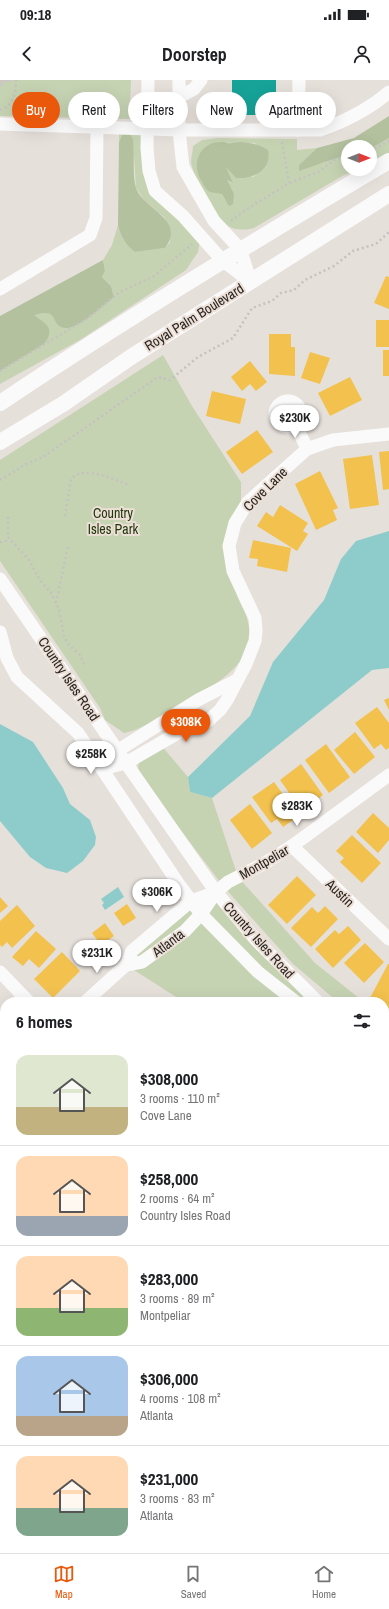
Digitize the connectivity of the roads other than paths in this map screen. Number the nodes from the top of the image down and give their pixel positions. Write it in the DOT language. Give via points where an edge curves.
graph roads {
  1 [pos="148,80"];
  2 [pos="179,80"];
  3 [pos="201,80"];
  4 [pos="299,80"];
  5 [pos="148,92"];
  6 [pos="179,92"];
  7 [pos="187,92"];
  8 [pos="389,92"];
  9 [pos="0,124"];
  10 [pos="68,125"];
  11 [pos="97,128"];
  12 [pos="148,128"];
  13 [pos="179,130"];
  14 [pos="298,130"];
  15 [pos="389,160"];
  16 [pos="389,194"];
  17 [pos="240,249"];
  18 [pos="222,260"];
  19 [pos="251,282"];
  20 [pos="0,289"];
  21 [pos="0,403"];
  22 [pos="296,424"];
  23 [pos="389,434"];
  24 [pos="0,442"];
  25 [pos="307,449"];
  26 [pos="0,579"];
  27 [pos="0,632"];
  28 [pos="237,680"];
  29 [pos="117,751"];
  30 [pos="126,763"];
  31 [pos="102,769"];
  32 [pos="389,775"];
  33 [pos="292,846"];
  34 [pos="216,892"];
  35 [pos="191,901"];
  36 [pos="201,914"];
  37 [pos="389,939"];
  38 [pos="126,966"];
  39 [pos="0,972"];
  40 [pos="24,997"];
  41 [pos="91,997"];
  42 [pos="290,997"];
  43 [pos="313,997"];
  1 -- 5 [label="street"];
  2 -- 6 [label="street"];
  3 -- 7 [label="street"];
  4 -- 14 [label="street"];
  8 -- 14 [label="street" via="371,107 341,123 320,130"];
  9 -- 10 [label="street"];
  11 -- 20 [label="street" via="96,218 90,235"];
  12 -- 13 [label="street"];
  12 -- 18 [label="street" via="149,171 154,190 183,216"];
  13 -- 14 [label="street"];
  13 -- 17 [label="street" via="183,167 202,203 219,227"];
  15 -- 17 [label="main road"];
  16 -- 19 [label="main road, Royal Palm Boulevard"];
  17 -- 18 [label="main road"];
  17 -- 19 [label="street"];
  18 -- 19 [label="street"];
  18 -- 21 [label="main road"];
  19 -- 24 [label="main road, Royal Palm Boulevard"];
  22 -- 25 [label="street"];
  23 -- 25 [label="street, Cove Lane" via="333,440"];
  25 -- 28 [label="street, Cove Lane" via="248,502 235,523 229,546 232,571 254,618 256,631 248,658"];
  26 -- 29 [label="street, Country Isles Road"];
  27 -- 31 [label="street, Country Isles Road" via="7,658 17,677 78,733"];
  28 -- 29 [label="street" via="198,700"];
  28 -- 30 [label="street, Cove Lane" via="220,710 208,721 183,730"];
  29 -- 30 [label="street, Country Isles Road"];
  29 -- 31 [label="street"];
  30 -- 31 [label="street, Cove Lane"];
  30 -- 34 [label="street, Country Isles Road"];
  31 -- 35 [label="street, Country Isles Road"];
  32 -- 33 [label="street, Montpeliar"];
  33 -- 34 [label="street, Montpeliar" via="228,882"];
  33 -- 37 [label="street, Austin"];
  34 -- 35 [label="street, Atlanta"];
  34 -- 36 [label="street, Atlanta"];
  34 -- 43 [label="street, Country Isles Road" via="256,940"];
  35 -- 36 [label="street, Country Isles Road"];
  35 -- 38 [label="street, Atlanta" via="132,951"];
  36 -- 38 [label="street, Atlanta" via="185,932 153,955 142,962"];
  36 -- 42 [label="street, Country Isles Road" via="258,972"];
  38 -- 41 [label="street, Atlanta"];
  39 -- 40 [label="street"];
}
